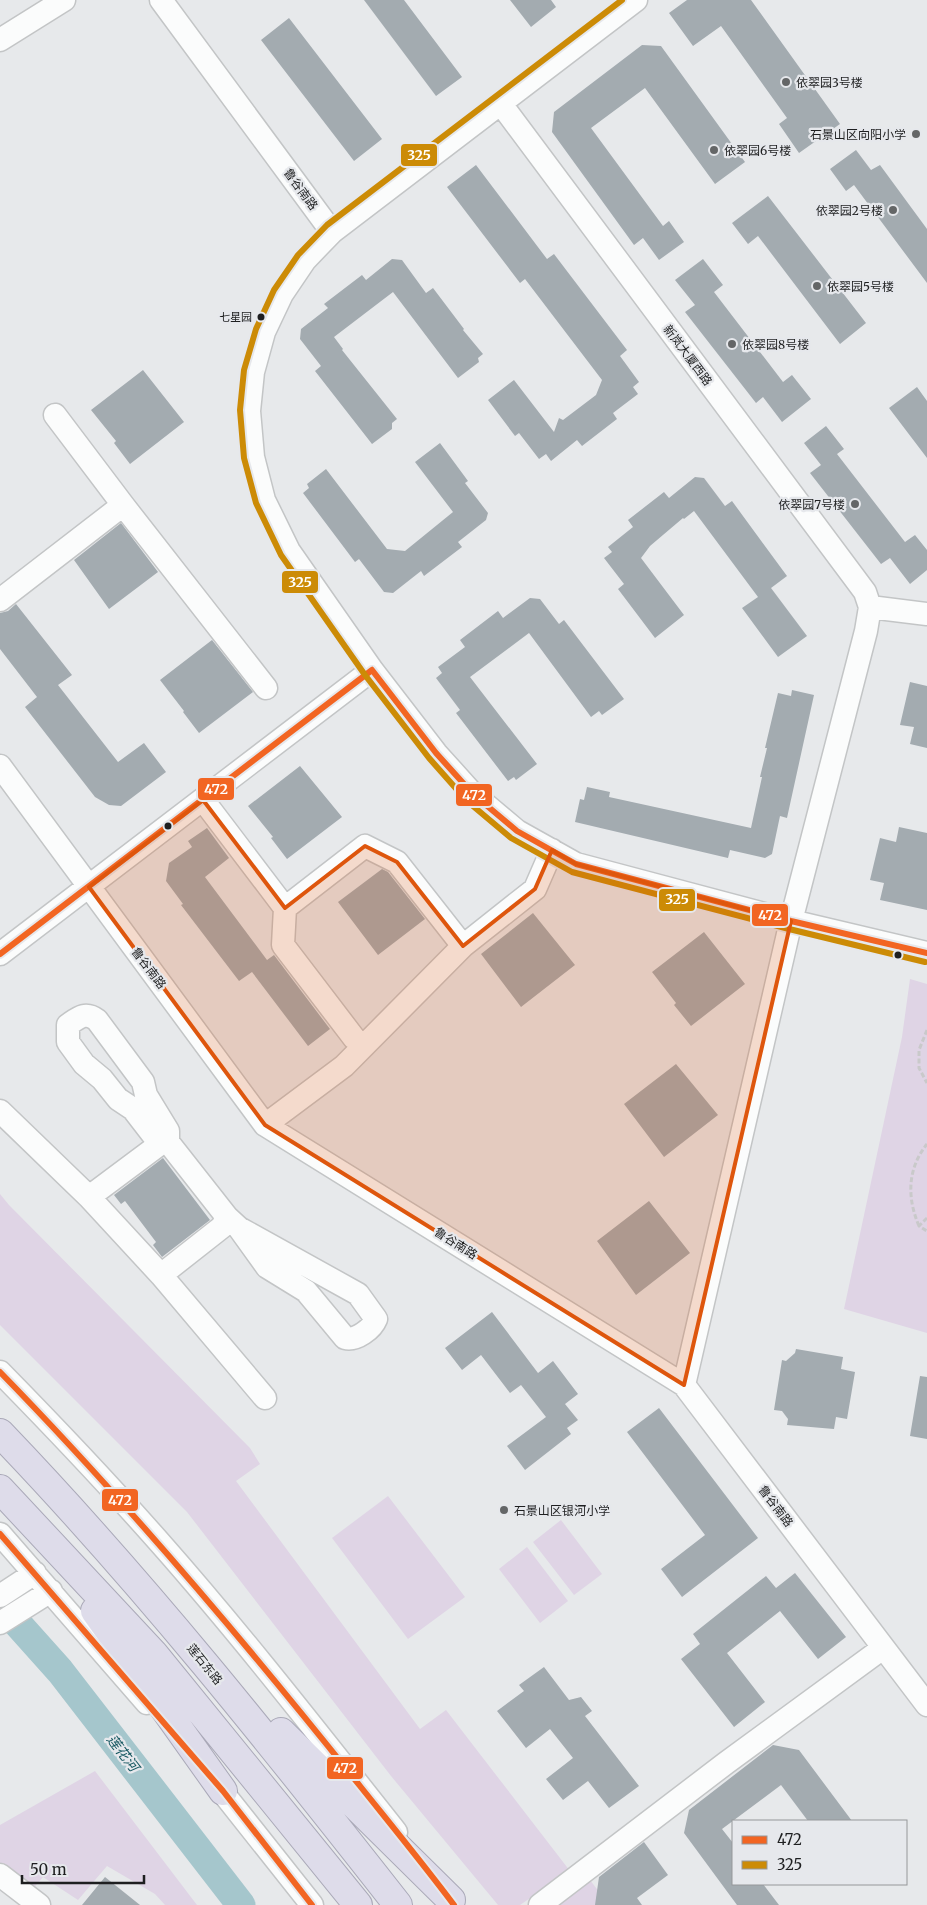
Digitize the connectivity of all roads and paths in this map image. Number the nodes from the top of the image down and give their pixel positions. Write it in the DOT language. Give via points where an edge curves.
graph roads {
  1 [pos="64,0"];
  2 [pos="161,0"];
  3 [pos="636,0"];
  4 [pos="0,40"];
  5 [pos="502,104"];
  6 [pos="332,232"];
  7 [pos="55,414"];
  8 [pos="123,505"];
  9 [pos="0,600"];
  10 [pos="870,607"];
  11 [pos="927,614"];
  12 [pos="372,670"];
  13 [pos="266,688"];
  14 [pos="0,766"];
  15 [pos="203,800"];
  16 [pos="552,850"];
  17 [pos="89,887"];
  18 [pos="285,908"];
  19 [pos="791,921"];
  20 [pos="463,946"];
  21 [pos="927,953"];
  22 [pos="0,954"];
  23 [pos="927,1030"];
  24 [pos="364,1046"];
  25 [pos="927,1083"];
  26 [pos="0,1111"];
  27 [pos="265,1125"];
  28 [pos="164,1143"];
  29 [pos="927,1144"];
  30 [pos="89,1197"];
  31 [pos="927,1218"];
  32 [pos="233,1222"];
  33 [pos="919,1226"];
  34 [pos="927,1231"];
  35 [pos="161,1275"];
  36 [pos="0,1372"];
  37 [pos="684,1385"];
  38 [pos="265,1398"];
  39 [pos="0,1433"];
  40 [pos="0,1489"];
  41 [pos="34,1524"];
  42 [pos="0,1534"];
  43 [pos="29,1577"];
  44 [pos="0,1596"];
  45 [pos="43,1596"];
  46 [pos="0,1623"];
  47 [pos="179,1631"];
  48 [pos="883,1648"];
  49 [pos="927,1705"];
  50 [pos="223,1791"];
  51 [pos="0,1875"];
  52 [pos="452,1903"];
  53 [pos="39,1905"];
  54 [pos="312,1905"];
  55 [pos="358,1905"];
  56 [pos="398,1905"];
  57 [pos="540,1905"];
  1 -- 4 [label="street"];
  2 -- 6 [label="street, 鲁谷南路"];
  3 -- 5 [label="street"];
  5 -- 6 [label="street"];
  5 -- 10 [label="street, 新岚大厦西路" via="865,592"];
  6 -- 12 [label="street" via="300,267 282,294 264,332 252,372 249,411 254,457 264,500 289,552"];
  7 -- 8 [label="street"];
  8 -- 9 [label="street"];
  8 -- 13 [label="street"];
  10 -- 11 [label="street"];
  10 -- 19 [label="street"];
  12 -- 15 [label="street"];
  12 -- 16 [label="street" via="436,753 473,794 517,831"];
  14 -- 17 [label="street, 鲁谷南路"];
  15 -- 17 [label="street"];
  15 -- 18 [label="street"];
  16 -- 19 [label="street" via="576,864"];
  16 -- 20 [label="street" via="535,889"];
  17 -- 22 [label="street"];
  17 -- 27 [label="street, 鲁谷南路"];
  18 -- 20 [label="street" via="365,846 397,862"];
  18 -- 24 [label="street" via="282,945 354,1038"];
  19 -- 21 [label="street"];
  19 -- 37 [label="street"];
  20 -- 24 [label="street"];
  23 -- 25 [label="path" via="920,1050 919,1068"];
  24 -- 27 [label="street" via="344,1066"];
  26 -- 30 [label="street"];
  27 -- 37 [label="street, 鲁谷南路"];
  28 -- 28 [label="street" via="168,1131 146,1095 143,1082 96,1020 90,1015 83,1015 68,1025 68,1042 84,1064"];
  28 -- 30 [label="street"];
  28 -- 32 [label="street"];
  29 -- 33 [label="path" via="915,1162 910,1187 912,1210"];
  30 -- 35 [label="street"];
  31 -- 33 [label="path"];
  32 -- 32 [label="street" via="358,1294 374,1314 374,1324 356,1338 345,1338 306,1291 267,1267"];
  32 -- 35 [label="street"];
  33 -- 34 [label="path"];
  35 -- 38 [label="street"];
  36 -- 52 [label="street" via="161,1543 277,1681"];
  37 -- 48 [label="street, 鲁谷南路"];
  39 -- 47 [label="highway, 莲石东路" via="64,1499"];
  40 -- 41 [label="highway"];
  41 -- 50 [label="highway"];
  41 -- 55 [label="highway" via="154,1654"];
  42 -- 43 [label="street"];
  43 -- 44 [label="street"];
  43 -- 45 [label="street"];
  45 -- 46 [label="street"];
  45 -- 50 [label="street"];
  47 -- 52 [label="highway"];
  47 -- 56 [label="highway, 莲石东路"];
  48 -- 49 [label="street, 鲁谷南路"];
  48 -- 57 [label="street"];
  50 -- 54 [label="street"];
  51 -- 53 [label="street"];
}
